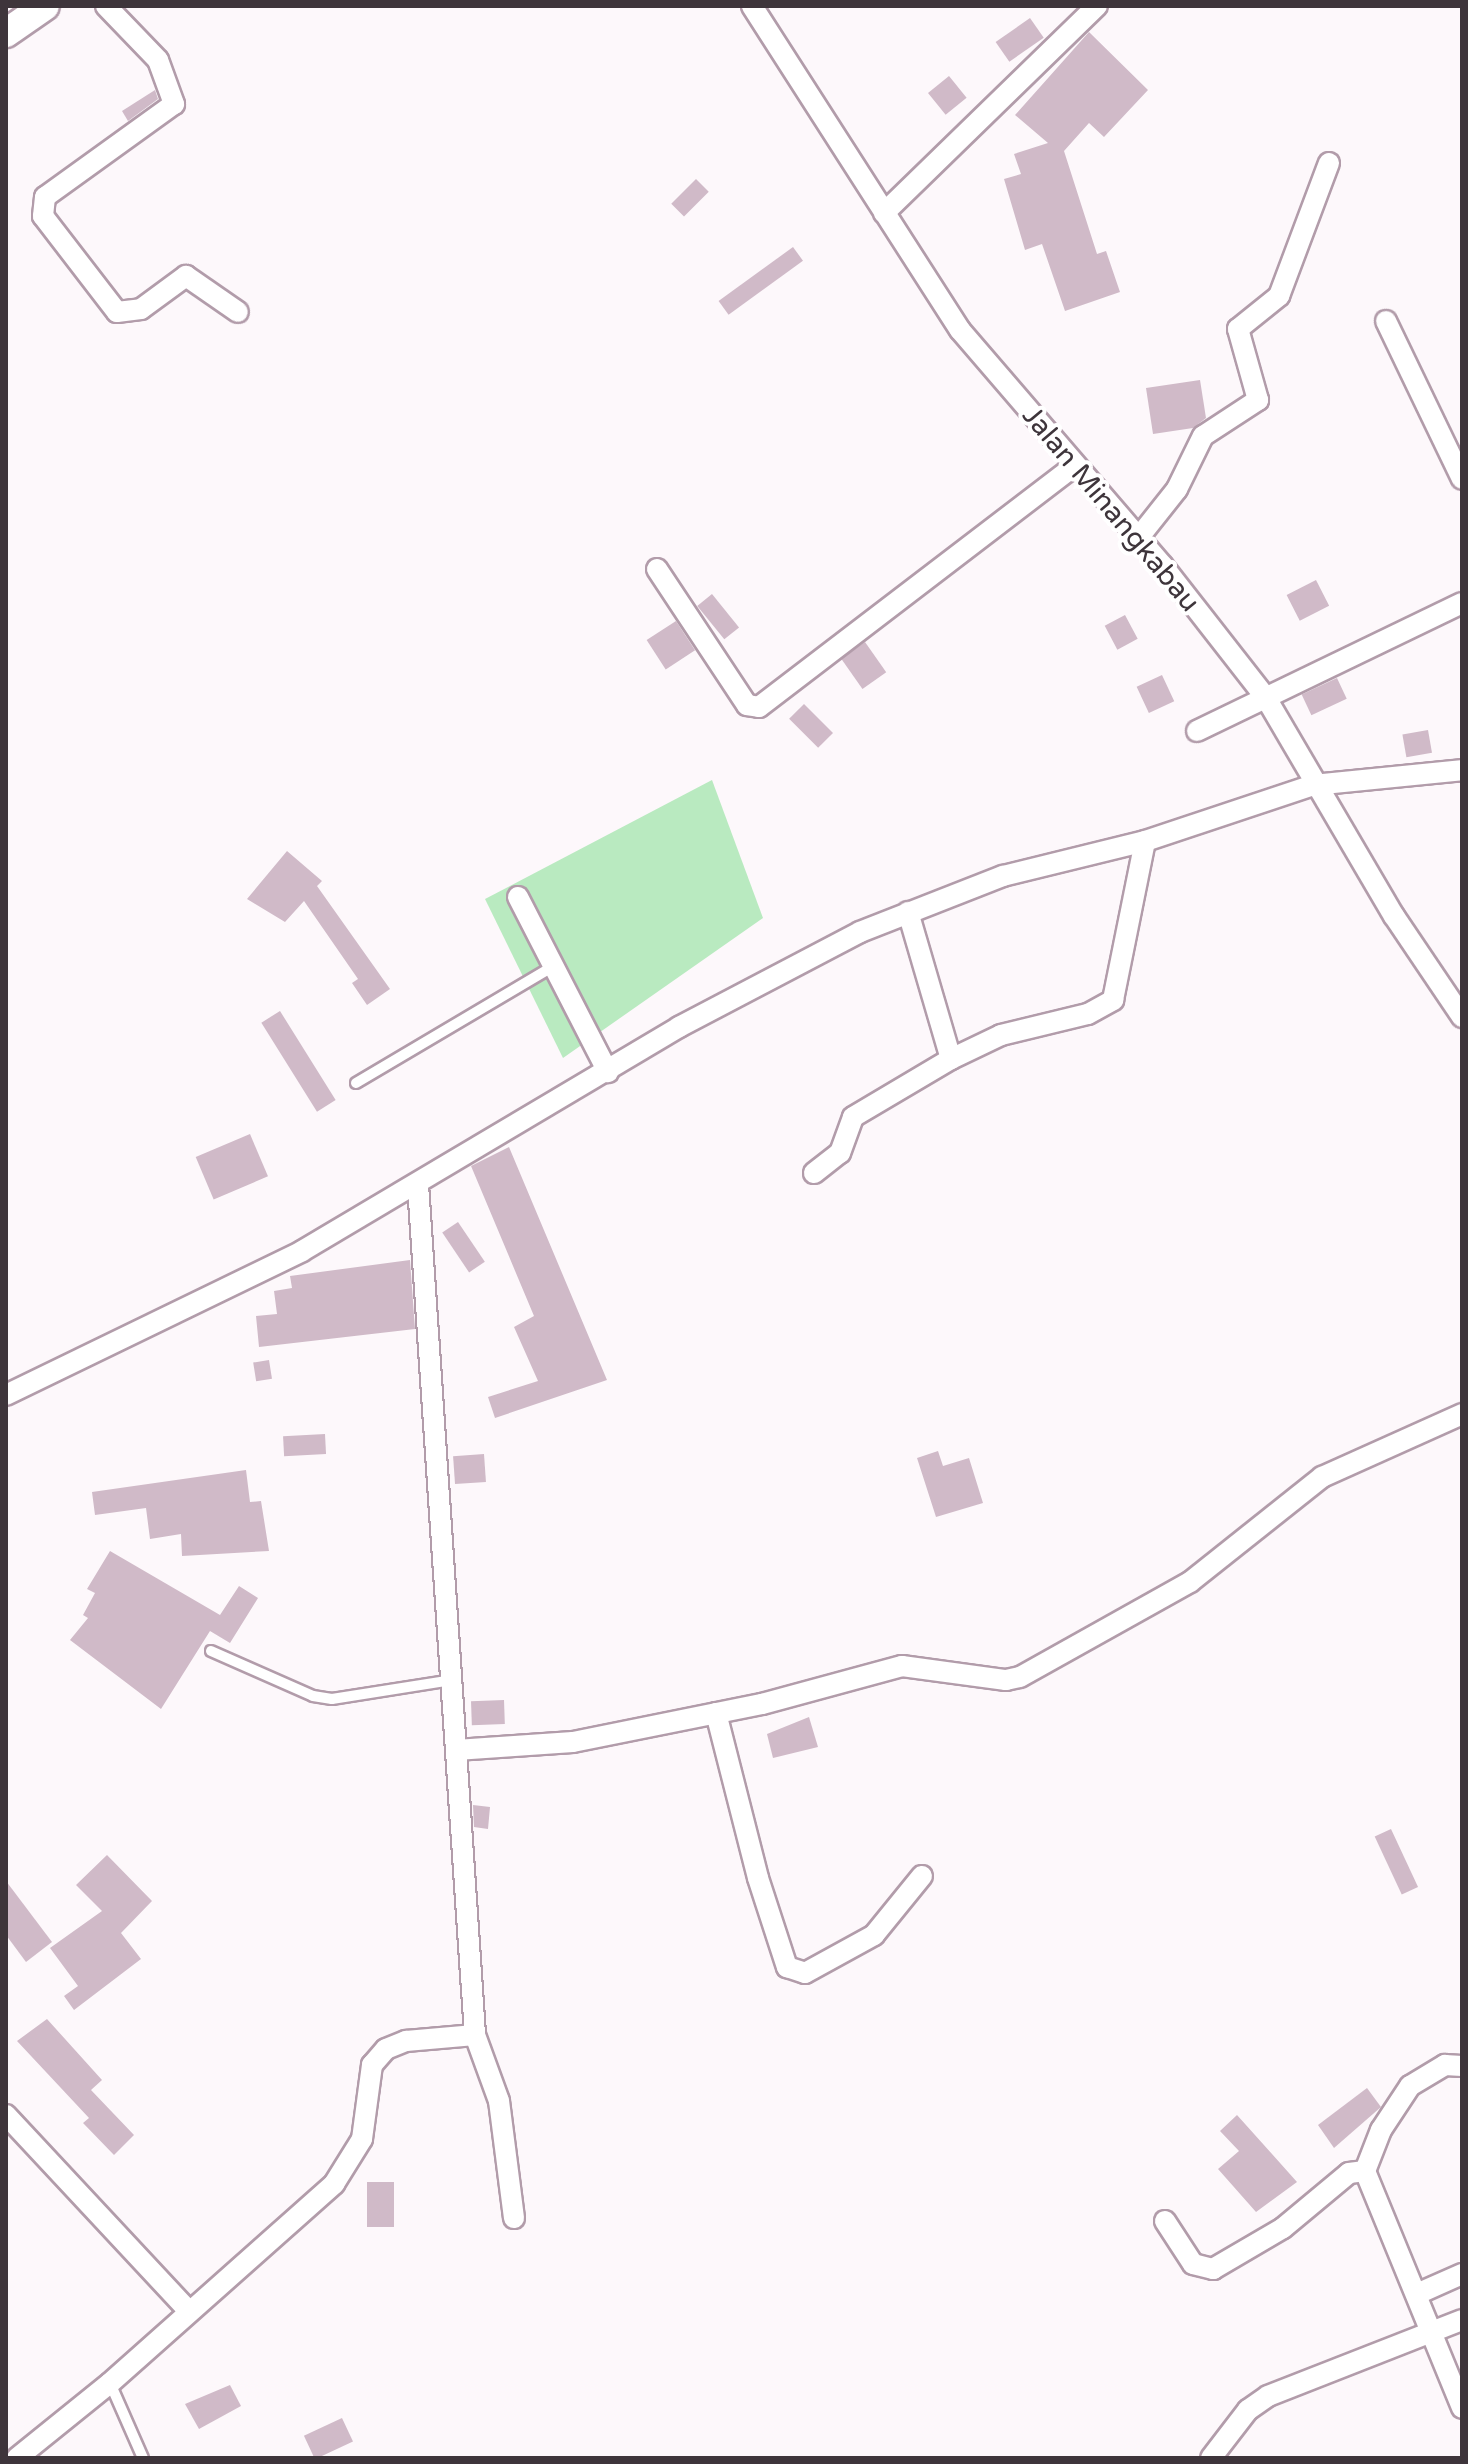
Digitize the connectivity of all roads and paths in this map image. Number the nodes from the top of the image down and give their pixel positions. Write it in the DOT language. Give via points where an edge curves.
graph roads {
  1 [pos="45,6"];
  2 [pos="106,6"];
  3 [pos="752,6"];
  4 [pos="1097,6"];
  5 [pos="6,33"];
  6 [pos="1329,163"];
  7 [pos="884,213"];
  8 [pos="238,312"];
  9 [pos="1386,321"];
  10 [pos="1073,467"];
  11 [pos="1462,479"];
  12 [pos="1139,537"];
  13 [pos="657,569"];
  14 [pos="1462,603"];
  15 [pos="1266,698"];
  16 [pos="1197,731"];
  17 [pos="1462,770"];
  18 [pos="1313,785"];
  19 [pos="1145,841"];
  20 [pos="518,897"];
  21 [pos="908,912"];
  22 [pos="554,966"];
  23 [pos="1462,1017"];
  24 [pos="951,1059"];
  25 [pos="608,1072"];
  26 [pos="356,1083"];
  27 [pos="814,1173"];
  28 [pos="418,1185"];
  29 [pos="7,1390"];
  30 [pos="1462,1414"];
  31 [pos="211,1651"];
  32 [pos="452,1680"];
  33 [pos="716,1713"];
  34 [pos="456,1750"];
  35 [pos="922,1876"];
  36 [pos="475,2035"];
  37 [pos="1462,2066"];
  38 [pos="6,2115"];
  39 [pos="1365,2171"];
  40 [pos="514,2218"];
  41 [pos="1165,2221"];
  42 [pos="1462,2274"];
  43 [pos="1417,2294"];
  44 [pos="189,2311"];
  45 [pos="1462,2320"];
  46 [pos="1433,2333"];
  47 [pos="110,2383"];
  48 [pos="1462,2408"];
  49 [pos="17,2458"];
  50 [pos="143,2458"];
  51 [pos="1211,2458"];
  1 -- 5 [label="street"];
  2 -- 8 [label="street" via="158,60 174,104 45,197 43,216 117,312 141,309 186,276"];
  3 -- 7 [label="street, Jalan Minangkabau"];
  4 -- 7 [label="street"];
  6 -- 12 [label="street" via="1279,296 1238,329 1258,400 1203,436 1177,489"];
  7 -- 10 [label="street, Jalan Minangkabau" via="960,330"];
  9 -- 11 [label="street"];
  10 -- 12 [label="street, Jalan Minangkabau"];
  10 -- 13 [label="street" via="759,707 747,705"];
  12 -- 15 [label="street, Jalan Minangkabau"];
  14 -- 15 [label="street"];
  15 -- 16 [label="street"];
  15 -- 18 [label="street, Jalan Minangkabau"];
  17 -- 18 [label="street"];
  18 -- 19 [label="street"];
  18 -- 23 [label="street, Jalan Minangkabau"];
  19 -- 21 [label="street" via="1075,854"];
  19 -- 24 [label="street" via="1113,1000 1088,1014 1001,1035"];
  20 -- 22 [label="street"];
  21 -- 24 [label="street"];
  21 -- 25 [label="street" via="781,970"];
  22 -- 25 [label="street"];
  22 -- 26 [label="lane"];
  24 -- 27 [label="street" via="853,1117 840,1153"];
  25 -- 28 [label="street"];
  28 -- 29 [label="street" via="276,1264"];
  28 -- 32 [label="street"];
  30 -- 33 [label="street" via="1322,1477 1190,1582 1020,1677 1006,1680 902,1666"];
  31 -- 32 [label="lane" via="313,1696 332,1699"];
  32 -- 34 [label="street"];
  33 -- 34 [label="street" via="573,1742"];
  33 -- 35 [label="street" via="787,1967 805,1973 874,1935"];
  34 -- 36 [label="street"];
  36 -- 40 [label="street" via="499,2101"];
  36 -- 44 [label="street" via="406,2041 386,2049 372,2065 362,2139 345,2171"];
  37 -- 39 [label="street" via="1445,2065 1410,2086 1381,2130"];
  38 -- 44 [label="street"];
  39 -- 41 [label="street" via="1349,2173 1283,2228 1213,2269 1193,2264"];
  39 -- 43 [label="street"];
  42 -- 43 [label="street"];
  43 -- 46 [label="street"];
  44 -- 47 [label="street"];
  45 -- 46 [label="street"];
  46 -- 48 [label="street"];
  46 -- 51 [label="street" via="1258,2401"];
  47 -- 49 [label="street"];
  47 -- 50 [label="lane"];
}
